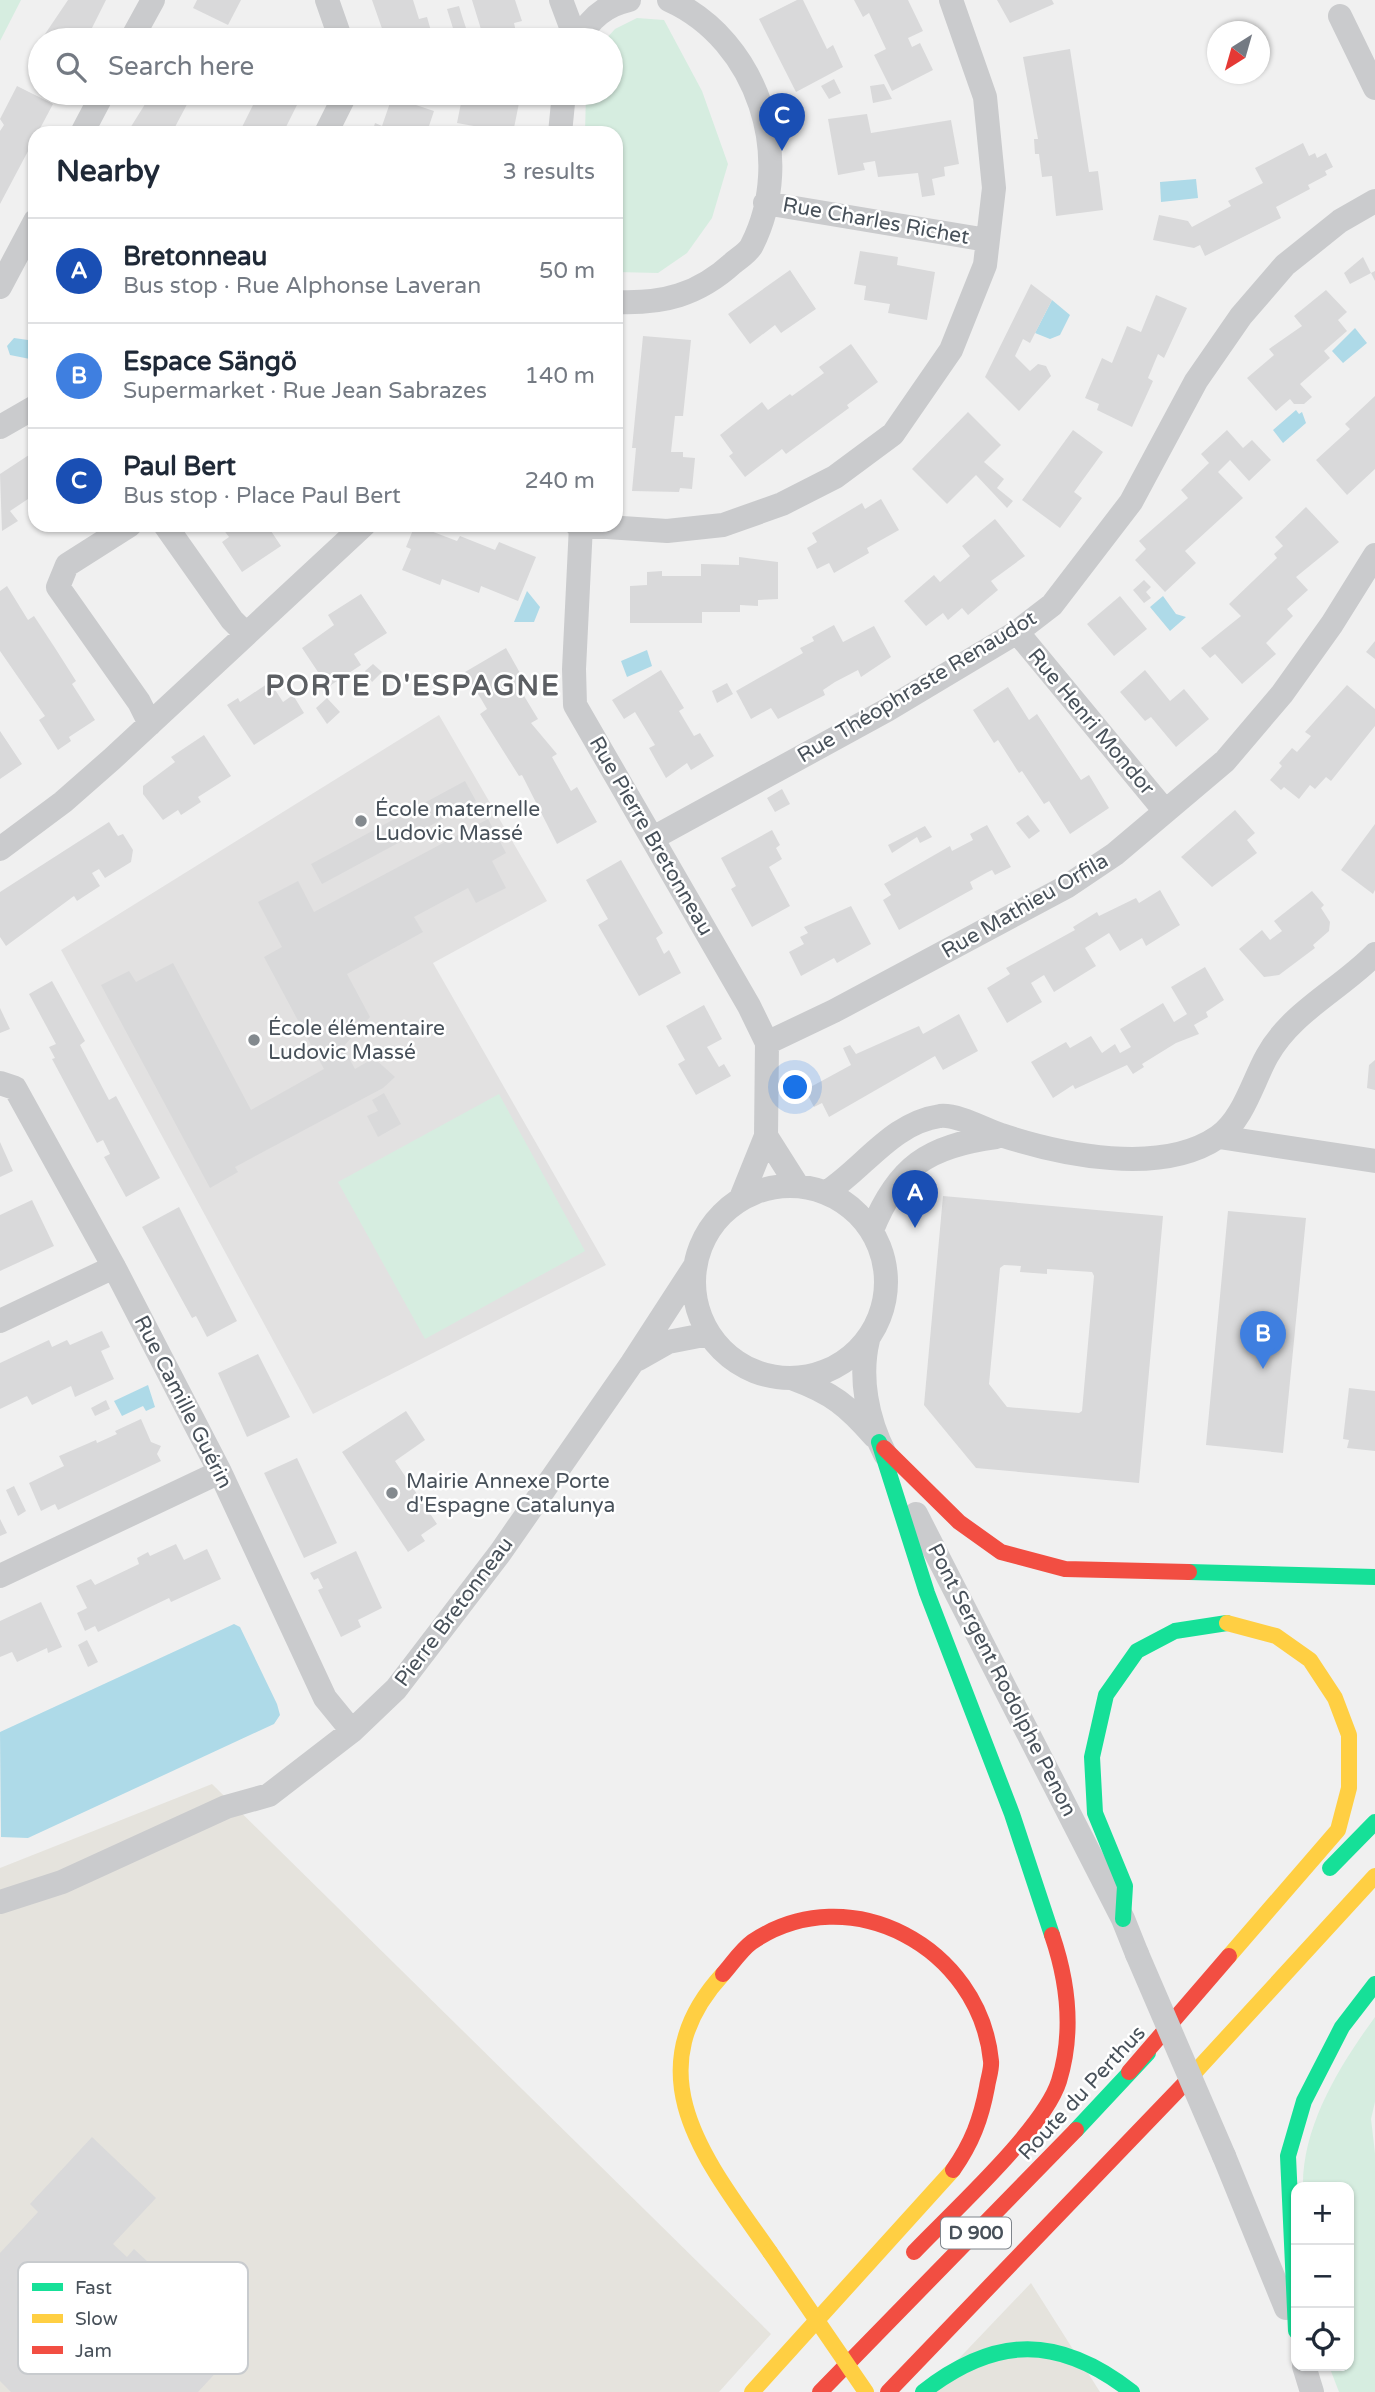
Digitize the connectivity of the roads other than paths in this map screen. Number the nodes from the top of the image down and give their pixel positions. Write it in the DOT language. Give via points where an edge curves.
graph roads {
  1 [pos="153,0"];
  2 [pos="327,0"];
  3 [pos="561,0"];
  4 [pos="629,0"];
  5 [pos="669,0"];
  6 [pos="951,0"];
  7 [pos="1340,16"];
  8 [pos="138,28"];
  9 [pos="337,28"];
  10 [pos="572,28"];
  11 [pos="584,28"];
  12 [pos="1375,88"];
  13 [pos="97,105"];
  14 [pos="340,105"];
  15 [pos="563,105"];
  16 [pos="86,126"];
  17 [pos="330,126"];
  18 [pos="561,126"];
  19 [pos="1375,201"];
  20 [pos="765,203"];
  21 [pos="28,234"];
  22 [pos="987,240"];
  23 [pos="0,287"];
  24 [pos="623,302"];
  25 [pos="623,528"];
  26 [pos="119,532"];
  27 [pos="170,532"];
  28 [pos="356,532"];
  29 [pos="580,532"];
  30 [pos="1375,555"];
  31 [pos="1017,632"];
  32 [pos="246,634"];
  33 [pos="150,724"];
  34 [pos="1165,811"];
  35 [pos="653,838"];
  36 [pos="0,849"];
  37 [pos="1375,954"];
  38 [pos="767,1042"];
  39 [pos="0,1083"];
  40 [pos="766,1136"];
  41 [pos="1004,1136"];
  42 [pos="1219,1137"];
  43 [pos="1375,1161"];
  44 [pos="797,1185"];
  45 [pos="827,1192"];
  46 [pos="741,1198"];
  47 [pos="872,1230"];
  48 [pos="695,1266"];
  49 [pos="114,1267"];
  50 [pos="0,1321"];
  51 [pos="709,1334"];
  52 [pos="868,1340"];
  53 [pos="632,1363"];
  54 [pos="793,1379"];
  55 [pos="879,1442"];
  56 [pos="220,1472"];
  57 [pos="0,1576"];
  58 [pos="1375,1577"];
  59 [pos="352,1731"];
  60 [pos="1375,1822"];
  61 [pos="1375,1876"];
  62 [pos="0,1902"];
  63 [pos="1123,1919"];
  64 [pos="1375,1984"];
  65 [pos="1129,2072"];
  66 [pos="904,2262"];
  67 [pos="1295,2308"];
  68 [pos="1291,2320"];
  69 [pos="838,2332"];
  70 [pos="819,2352"];
  71 [pos="752,2392"];
  72 [pos="820,2392"];
  73 [pos="866,2392"];
  74 [pos="888,2392"];
  75 [pos="923,2392"];
  76 [pos="1132,2392"];
  1 -- 8 [label="street"];
  2 -- 9 [label="street"];
  3 -- 10 [label="street"];
  4 -- 11 [label="street" via="614,3"];
  5 -- 20 [label="street" via="693,11 729,43 761,102 772,159"];
  6 -- 22 [label="street" via="985,97 994,188"];
  7 -- 12 [label="street"];
  13 -- 16 [label="street"];
  14 -- 17 [label="street"];
  15 -- 18 [label="street"];
  19 -- 31 [label="street, Rue Théophraste Renaudot" via="1340,221 1285,265 1241,316 1196,381 1131,502 1052,605"];
  20 -- 22 [label="street, Rue Charles Richet"];
  20 -- 24 [label="street" via="751,247 720,275 691,293 651,304"];
  21 -- 23 [label="street"];
  22 -- 25 [label="street" via="985,265 951,350 893,434 835,477 782,504 723,525 667,531"];
  26 -- 33 [label="street" via="67,565 58,587"];
  27 -- 32 [label="street"];
  28 -- 32 [label="street"];
  29 -- 35 [label="street, Rue Pierre Bretonneau" via="575,705"];
  30 -- 34 [label="street, Rue Mathieu Orfila" via="1282,694 1225,761"];
  31 -- 34 [label="street, Rue Henri Mondor"];
  31 -- 35 [label="street, Rue Théophraste Renaudot"];
  32 -- 33 [label="street"];
  33 -- 36 [label="street" via="62,802"];
  34 -- 38 [label="street, Rue Mathieu Orfila" via="1115,854 1066,887"];
  35 -- 38 [label="street, Rue Pierre Bretonneau"];
  37 -- 42 [label="street" via="1286,1027 1238,1113"];
  38 -- 40 [label="street, Rue Pierre Bretonneau"];
  39 -- 49 [label="street, Rue Camille Guérin" via="15,1088"];
  40 -- 44 [label="street"];
  40 -- 46 [label="street, Rue Pierre Bretonneau"];
  41 -- 42 [label="street" via="1042,1147 1128,1160 1174,1156"];
  41 -- 45 [label="street" via="944,1116 919,1121 885,1141"];
  41 -- 47 [label="street" via="955,1142 913,1165 885,1198"];
  42 -- 43 [label="street"];
  44 -- 45 [label="street"];
  44 -- 46 [label="street" via="768,1187"];
  45 -- 47 [label="street" via="853,1208"];
  46 -- 48 [label="street" via="719,1216 703,1239"];
  47 -- 52 [label="street" via="884,1257 887,1285 882,1314"];
  48 -- 51 [label="street" via="696,1305"];
  48 -- 53 [label="street, Pierre Bretonneau"];
  49 -- 50 [label="street"];
  49 -- 56 [label="street, Rue Camille Guérin"];
  51 -- 53 [label="street, Pierre Bretonneau" via="668,1342"];
  51 -- 54 [label="street" via="745,1367"];
  52 -- 54 [label="street" via="848,1360 822,1373"];
  52 -- 55 [label="street, Pont Sergent Rodolphe Penon" via="862,1364 865,1392"];
  53 -- 59 [label="street, Pierre Bretonneau" via="533,1508 396,1689"];
  54 -- 55 [label="street, Pont Sergent Rodolphe Penon" via="824,1390 850,1409"];
  55 -- 58 [label="main road" via="959,1522 1001,1552 1065,1569"];
  55 -- 63 [label="street, Pont Sergent Rodolphe Penon"];
  55 -- 66 [label="main road" via="927,1593 1012,1814 1063,1967 1069,2034 1058,2084 1027,2133"];
  56 -- 57 [label="street"];
  56 -- 59 [label="street, Rue Camille Guérin" via="325,1698"];
  59 -- 62 [label="street, Pierre Bretonneau" via="270,1795 226,1807 62,1882"];
  60 -- 65 [label="main road, Route du Perthus / D 900"];
  61 -- 74 [label="main road, D 900" via="1165,2104"];
  63 -- 65 [label="main road" via="1125,1886 1095,1813 1092,1757 1106,1695 1137,1651 1175,1630 1229,1623 1276,1636 1310,1660 1335,1698 1349,1735 1349,1788 1338,1830"];
  63 -- 68 [label="street, bridge"];
  64 -- 67 [label="main road" via="1342,2027 1304,2101 1288,2156"];
  65 -- 72 [label="main road, Route du Perthus / D 900"];
  69 -- 70 [label="main road"];
  71 -- 73 [label="main road, bridge" via="928,2199 982,2120 991,2068 986,2027 970,1992 952,1966 919,1940 886,1922 845,1914 778,1925 747,1943 713,1980 688,2021 682,2051 682,2100 695,2137 770,2252"];
  75 -- 76 [label="main road" via="942,2374 993,2349 1058,2349 1113,2374"];
}
